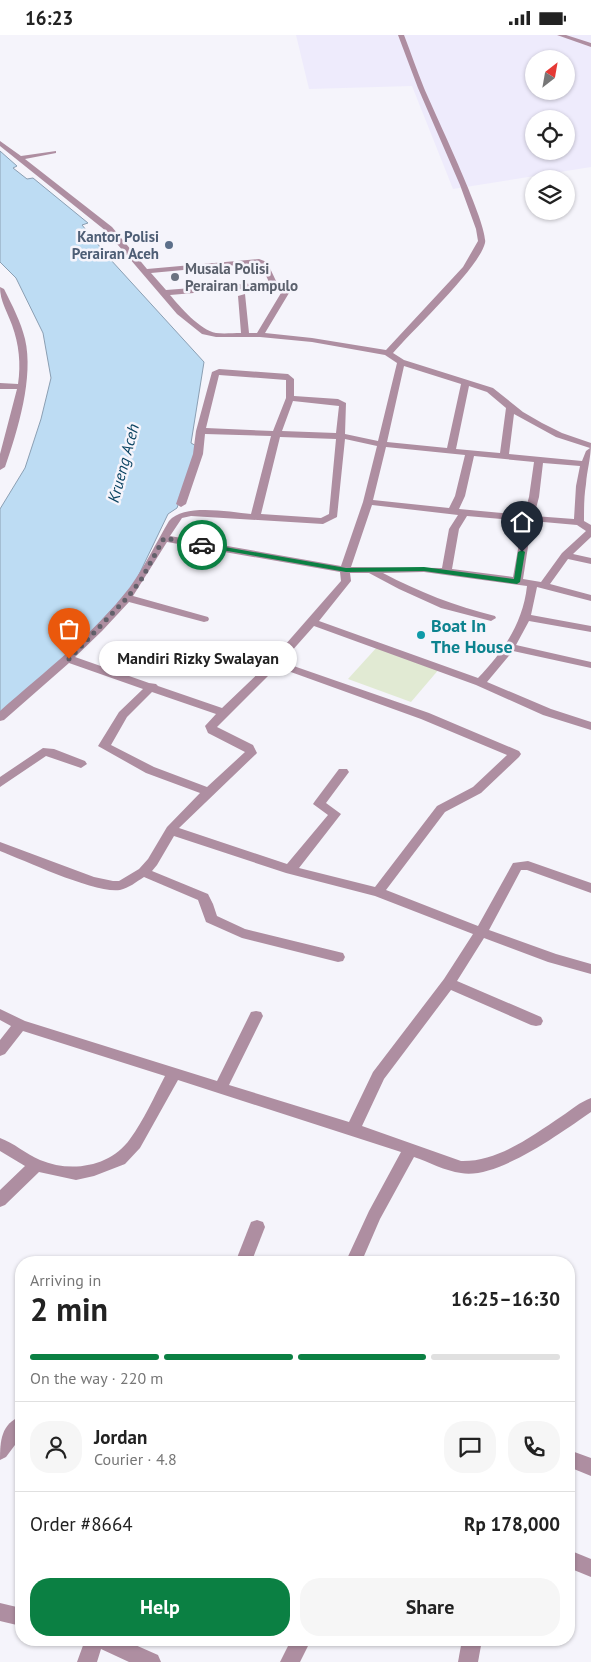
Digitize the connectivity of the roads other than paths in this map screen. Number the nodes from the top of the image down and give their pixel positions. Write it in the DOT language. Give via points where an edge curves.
graph roads {
  1 [pos="401,35"];
  2 [pos="560,35"];
  3 [pos="591,45"];
  4 [pos="0,143"];
  5 [pos="54,153"];
  6 [pos="20,158"];
  7 [pos="146,271"];
  8 [pos="274,284"];
  9 [pos="0,289"];
  10 [pos="164,293"];
  11 [pos="242,296"];
  12 [pos="0,313"];
  13 [pos="12,313"];
  14 [pos="245,335"];
  15 [pos="260,335"];
  16 [pos="388,353"];
  17 [pos="401,362"];
  18 [pos="466,382"];
  19 [pos="0,386"];
  20 [pos="23,387"];
  21 [pos="290,398"];
  22 [pos="511,407"];
  23 [pos="200,431"];
  24 [pos="276,435"];
  25 [pos="341,436"];
  26 [pos="381,444"];
  27 [pos="591,446"];
  28 [pos="451,450"];
  29 [pos="591,451"];
  30 [pos="470,452"];
  31 [pos="504,455"];
  32 [pos="539,459"];
  33 [pos="585,464"];
  34 [pos="0,467"];
  35 [pos="368,502"];
  36 [pos="181,504"];
  37 [pos="453,511"];
  38 [pos="464,513"];
  39 [pos="255,517"];
  40 [pos="528,518"];
  41 [pos="579,522"];
  42 [pos="591,532"];
  43 [pos="164,538"];
  44 [pos="566,555"];
  45 [pos="591,561"];
  46 [pos="346,570"];
  47 [pos="372,571"];
  48 [pos="446,571"];
  49 [pos="517,582"];
  50 [pos="532,584"];
  51 [pos="544,585"];
  52 [pos="591,597"];
  53 [pos="127,598"];
  54 [pos="526,617"];
  55 [pos="491,618"];
  56 [pos="204,619"];
  57 [pos="312,622"];
  58 [pos="591,629"];
  59 [pos="509,647"];
  60 [pos="69,659"];
  61 [pos="275,663"];
  62 [pos="591,665"];
  63 [pos="480,683"];
  64 [pos="152,686"];
  65 [pos="224,713"];
  66 [pos="0,717"];
  67 [pos="591,726"];
  68 [pos="81,764"];
  69 [pos="343,772"];
  70 [pos="0,783"];
  71 [pos="207,791"];
  72 [pos="171,830"];
  73 [pos="2,849"];
  74 [pos="290,870"];
  75 [pos="143,872"];
  76 [pos="591,888"];
  77 [pos="378,892"];
  78 [pos="481,933"];
  79 [pos="338,957"];
  80 [pos="591,969"];
  81 [pos="449,983"];
  82 [pos="0,1014"];
  83 [pos="256,1016"];
  84 [pos="536,1021"];
  85 [pos="20,1025"];
  86 [pos="0,1050"];
  87 [pos="174,1072"];
  88 [pos="221,1087"];
  89 [pos="591,1104"];
  90 [pos="353,1129"];
  91 [pos="0,1144"];
  92 [pos="410,1150"];
  93 [pos="36,1165"];
  94 [pos="0,1200"];
  95 [pos="257,1227"];
  96 [pos="246,1256"];
  97 [pos="356,1256"];
  98 [pos="15,1432"];
  99 [pos="0,1451"];
  100 [pos="575,1461"];
  101 [pos="591,1467"];
  102 [pos="575,1561"];
  103 [pos="591,1568"];
  104 [pos="0,1613"];
  105 [pos="15,1616"];
  106 [pos="93,1646"];
  107 [pos="115,1646"];
  108 [pos="298,1646"];
  109 [pos="471,1646"];
  110 [pos="87,1662"];
  111 [pos="151,1662"];
  112 [pos="290,1662"];
  113 [pos="468,1662"];
  1 -- 16 [label="street" via="463,185 482,241 466,269"];
  2 -- 3 [label="street"];
  4 -- 6 [label="street"];
  5 -- 6 [label="street"];
  6 -- 7 [label="street" via="109,229"];
  7 -- 8 [label="street" via="259,261 264,264"];
  7 -- 10 [label="street"];
  8 -- 10 [label="street"];
  8 -- 15 [label="street" via="281,283 285,293"];
  9 -- 13 [label="street"];
  10 -- 14 [label="street" via="187,320 205,332"];
  11 -- 14 [label="street"];
  12 -- 13 [label="street"];
  13 -- 20 [label="street" via="24,351"];
  14 -- 15 [label="street"];
  15 -- 16 [label="street"];
  16 -- 17 [label="street"];
  17 -- 18 [label="street"];
  17 -- 26 [label="street"];
  18 -- 22 [label="street" via="499,395"];
  18 -- 28 [label="street"];
  19 -- 20 [label="street"];
  20 -- 34 [label="street"];
  21 -- 23 [label="street" via="292,385 289,377 217,373"];
  21 -- 24 [label="street"];
  21 -- 25 [label="street" via="342,403"];
  22 -- 27 [label="street" via="541,427"];
  22 -- 31 [label="street"];
  23 -- 24 [label="street"];
  23 -- 36 [label="street" via="198,455"];
  24 -- 25 [label="street"];
  24 -- 39 [label="street"];
  25 -- 26 [label="street"];
  25 -- 39 [label="street" via="334,515 322,521"];
  26 -- 28 [label="street"];
  26 -- 35 [label="street"];
  28 -- 30 [label="street"];
  29 -- 33 [label="street"];
  30 -- 31 [label="street"];
  30 -- 37 [label="street"];
  31 -- 32 [label="street"];
  32 -- 33 [label="street"];
  32 -- 40 [label="street"];
  33 -- 41 [label="street" via="579,494"];
  35 -- 37 [label="street"];
  35 -- 46 [label="street"];
  37 -- 38 [label="street"];
  38 -- 40 [label="street"];
  38 -- 48 [label="street" via="454,529"];
  39 -- 43 [label="street" via="185,513 174,521"];
  40 -- 41 [label="street"];
  40 -- 49 [label="street"];
  41 -- 42 [label="street"];
  42 -- 44 [label="street"];
  43 -- 46 [label="street"];
  43 -- 53 [label="street"];
  44 -- 45 [label="street"];
  44 -- 51 [label="street"];
  46 -- 47 [label="street"];
  46 -- 57 [label="street" via="346,581"];
  47 -- 48 [label="street"];
  47 -- 55 [label="street" via="431,602 465,614"];
  48 -- 49 [label="street"];
  49 -- 50 [label="street"];
  50 -- 51 [label="street"];
  50 -- 54 [label="street" via="532,599"];
  51 -- 52 [label="street"];
  53 -- 56 [label="street"];
  53 -- 60 [label="street"];
  54 -- 58 [label="street"];
  54 -- 59 [label="street"];
  57 -- 61 [label="street"];
  57 -- 63 [label="street"];
  59 -- 62 [label="street"];
  59 -- 63 [label="street" via="498,665"];
  60 -- 64 [label="street"];
  60 -- 66 [label="street"];
  61 -- 65 [label="street"];
  61 -- 77 [label="street" via="425,716 515,754 477,790 441,809"];
  63 -- 67 [label="street" via="547,712"];
  64 -- 65 [label="street"];
  64 -- 71 [label="street" via="123,715 104,746 150,770"];
  65 -- 71 [label="street" via="210,728 249,748 251,753"];
  68 -- 70 [label="street" via="43,752"];
  69 -- 74 [label="street" via="319,804 335,814"];
  71 -- 72 [label="street"];
  72 -- 74 [label="street"];
  72 -- 75 [label="street" via="153,862"];
  73 -- 75 [label="street" via="103,884 122,885"];
  74 -- 77 [label="street"];
  75 -- 79 [label="street" via="203,897 208,903 211,919 216,922 242,933"];
  76 -- 78 [label="street" via="528,865 517,866"];
  77 -- 78 [label="street"];
  78 -- 80 [label="street"];
  78 -- 81 [label="street"];
  81 -- 84 [label="street"];
  81 -- 90 [label="street" via="378,1076"];
  82 -- 85 [label="street"];
  83 -- 88 [label="street"];
  85 -- 86 [label="street"];
  85 -- 87 [label="street"];
  87 -- 88 [label="street"];
  87 -- 93 [label="street" via="135,1144 120,1160 76,1174"];
  88 -- 90 [label="street"];
  89 -- 92 [label="street" via="521,1148 478,1167 462,1167"];
  90 -- 92 [label="street"];
  91 -- 93 [label="street"];
  92 -- 97 [label="street"];
  93 -- 94 [label="street"];
  95 -- 96 [label="street"];
  98 -- 99 [label="street"];
  100 -- 101 [label="street"];
  102 -- 103 [label="street"];
  104 -- 105 [label="street"];
  106 -- 110 [label="street"];
  107 -- 111 [label="street"];
  108 -- 112 [label="street"];
  109 -- 113 [label="street"];
}
